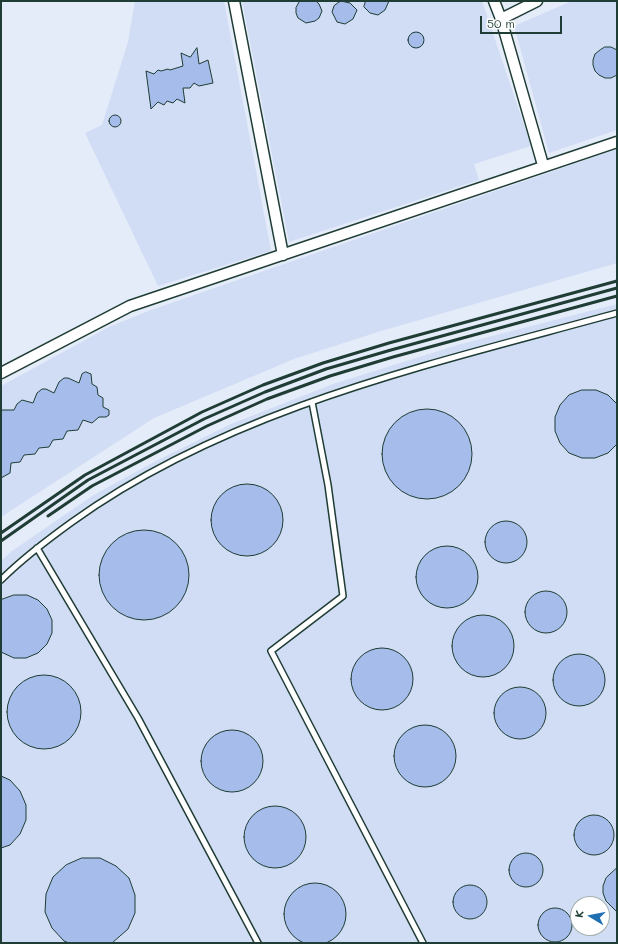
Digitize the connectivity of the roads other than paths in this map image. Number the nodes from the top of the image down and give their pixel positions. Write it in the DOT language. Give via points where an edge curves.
graph roads {
  1 [pos="234,1"];
  2 [pos="494,1"];
  3 [pos="537,1"];
  4 [pos="501,19"];
  5 [pos="617,142"];
  6 [pos="543,166"];
  7 [pos="283,255"];
  8 [pos="617,313"];
  9 [pos="1,373"];
  10 [pos="312,402"];
  11 [pos="36,548"];
  12 [pos="1,580"];
  13 [pos="258,943"];
  14 [pos="423,943"];
  1 -- 7 [label="street"];
  2 -- 4 [label="street"];
  3 -- 4 [label="street"];
  4 -- 6 [label="street"];
  5 -- 6 [label="street"];
  6 -- 7 [label="street"];
  7 -- 9 [label="street" via="130,306"];
  8 -- 10 [label="lane" via="465,355"];
  10 -- 11 [label="lane" via="238,431 137,480"];
  10 -- 14 [label="lane" via="328,485 343,596 271,651"];
  11 -- 12 [label="lane"];
  11 -- 13 [label="lane" via="138,718"];
}
